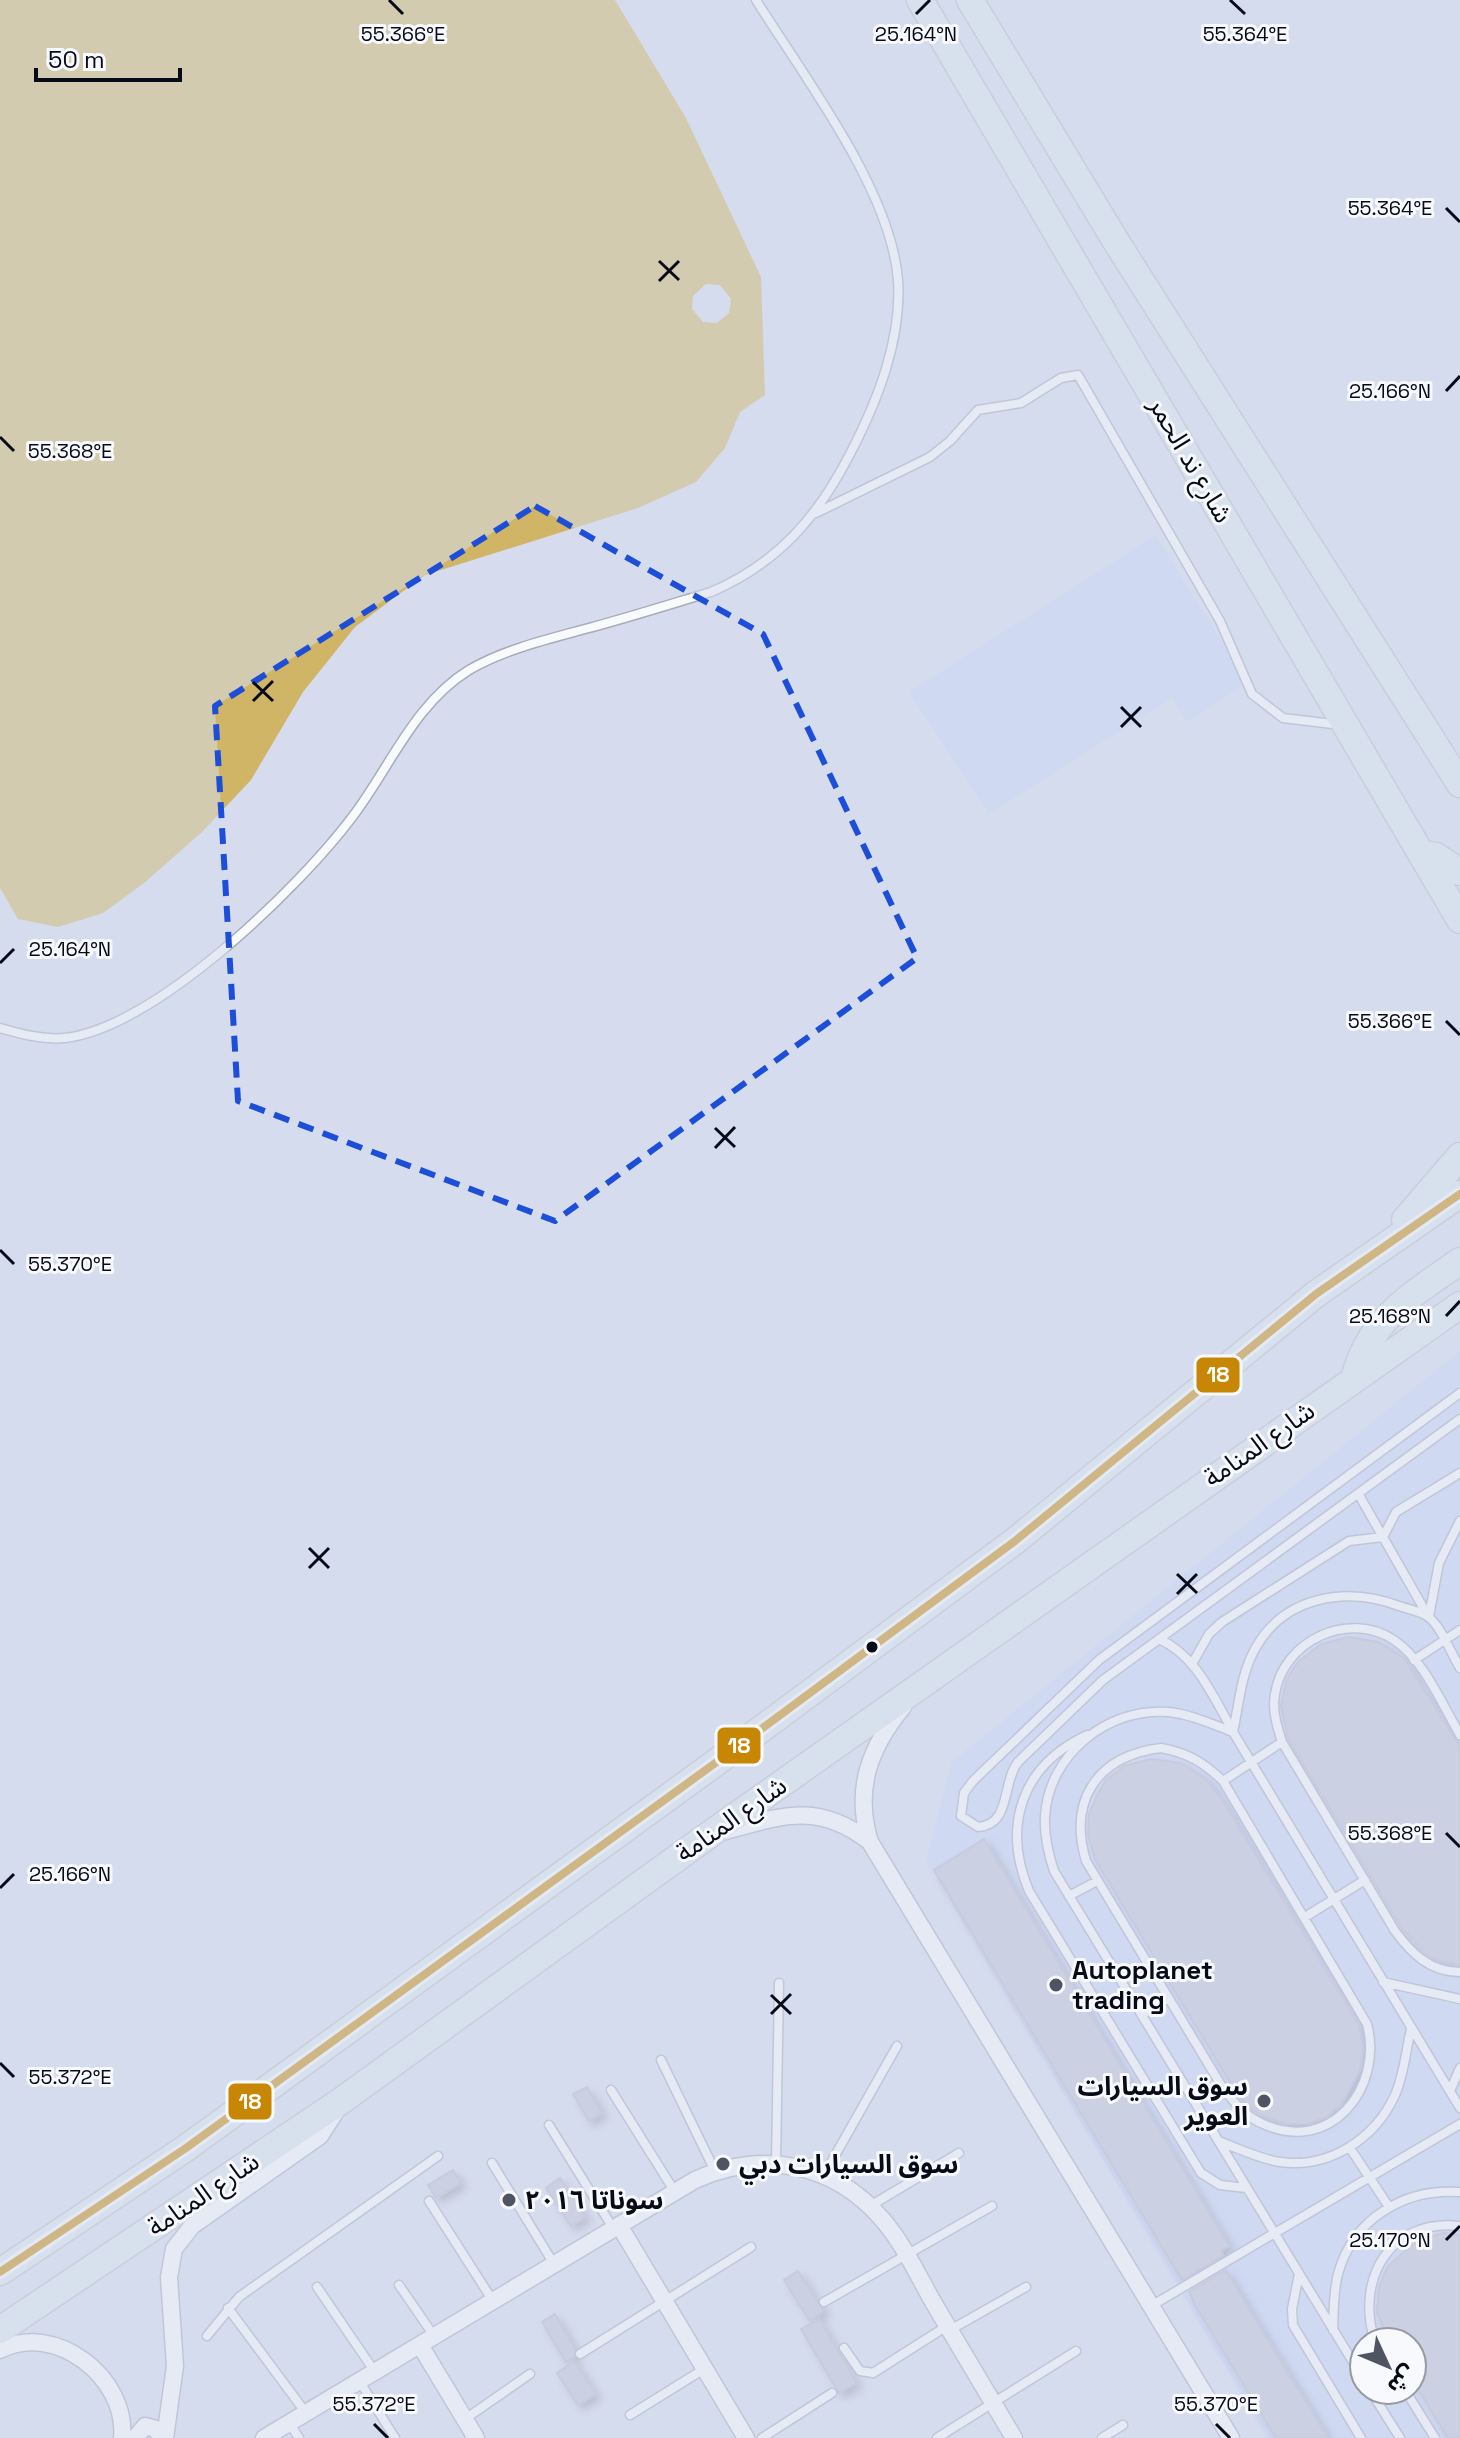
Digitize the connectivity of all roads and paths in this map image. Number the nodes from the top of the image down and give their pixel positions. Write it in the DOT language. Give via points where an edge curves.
graph roads {
  1 [pos="756,0"];
  2 [pos="920,0"];
  3 [pos="970,0"];
  4 [pos="814,514"];
  5 [pos="1346,725"];
  6 [pos="1460,784"];
  7 [pos="1449,877"];
  8 [pos="1460,920"];
  9 [pos="1460,941"];
  10 [pos="0,1028"];
  11 [pos="1460,1156"];
  12 [pos="1460,1194"];
  13 [pos="1385,1244"];
  14 [pos="1460,1261"];
  15 [pos="1460,1305"];
  16 [pos="1460,1324"];
  17 [pos="1392,1351"];
  18 [pos="1355,1376"];
  19 [pos="1460,1393"];
  20 [pos="1460,1419"];
  21 [pos="1460,1473"];
  22 [pos="1359,1495"];
  23 [pos="1460,1521"];
  24 [pos="1383,1537"];
  25 [pos="1429,1617"];
  26 [pos="1460,1630"];
  27 [pos="1159,1639"];
  28 [pos="1443,1641"];
  29 [pos="1414,1660"];
  30 [pos="1192,1664"];
  31 [pos="1460,1668"];
  32 [pos="922,1685"];
  33 [pos="1233,1732"];
  34 [pos="1092,1733"];
  35 [pos="1460,1735"];
  36 [pos="1282,1742"];
  37 [pos="1252,1762"];
  38 [pos="1223,1781"];
  39 [pos="706,1837"];
  40 [pos="870,1842"];
  41 [pos="1365,1880"];
  42 [pos="1097,1881"];
  43 [pos="1069,1896"];
  44 [pos="1334,1899"];
  45 [pos="1305,1917"];
  46 [pos="1460,1972"];
  47 [pos="1383,1982"];
  48 [pos="779,1983"];
  49 [pos="1168,1998"];
  50 [pos="1460,1999"];
  51 [pos="1143,2014"];
  52 [pos="1411,2028"];
  53 [pos="897,2046"];
  54 [pos="661,2060"];
  55 [pos="1460,2068"];
  56 [pos="611,2090"];
  57 [pos="1450,2091"];
  58 [pos="341,2101"];
  59 [pos="1460,2108"];
  60 [pos="1460,2124"];
  61 [pos="549,2125"];
  62 [pos="1221,2142"];
  63 [pos="1350,2148"];
  64 [pos="959,2153"];
  65 [pos="438,2156"];
  66 [pos="776,2162"];
  67 [pos="492,2163"];
  68 [pos="715,2171"];
  69 [pos="824,2175"];
  70 [pos="1370,2178"];
  71 [pos="1246,2188"];
  72 [pos="675,2192"];
  73 [pos="1460,2192"];
  74 [pos="429,2201"];
  75 [pos="870,2206"];
  76 [pos="992,2206"];
  77 [pos="1389,2207"];
  78 [pos="1460,2226"];
  79 [pos="616,2227"];
  80 [pos="1275,2235"];
  81 [pos="751,2247"];
  82 [pos="906,2255"];
  83 [pos="554,2265"];
  84 [pos="0,2272"];
  85 [pos="1299,2274"];
  86 [pos="399,2285"];
  87 [pos="317,2287"];
  88 [pos="1026,2287"];
  89 [pos="494,2301"];
  90 [pos="664,2301"];
  91 [pos="824,2302"];
  92 [pos="1151,2307"];
  93 [pos="228,2308"];
  94 [pos="1371,2326"];
  95 [pos="949,2328"];
  96 [pos="0,2330"];
  97 [pos="1333,2330"];
  98 [pos="207,2336"];
  99 [pos="428,2341"];
  100 [pos="844,2348"];
  101 [pos="0,2350"];
  102 [pos="1076,2351"];
  103 [pos="580,2354"];
  104 [pos="1348,2354"];
  105 [pos="704,2369"];
  106 [pos="375,2373"];
  107 [pos="530,2374"];
  108 [pos="360,2382"];
  109 [pos="832,2393"];
  110 [pos="993,2403"];
  111 [pos="1380,2406"];
  112 [pos="1415,2406"];
  113 [pos="307,2414"];
  114 [pos="630,2415"];
  115 [pos="465,2419"];
  116 [pos="1123,2425"];
  117 [pos="295,2431"];
  118 [pos="1433,2435"];
  119 [pos="122,2438"];
  120 [pos="135,2438"];
  121 [pos="164,2438"];
  122 [pos="264,2438"];
  123 [pos="395,2438"];
  124 [pos="476,2438"];
  125 [pos="746,2438"];
  126 [pos="762,2438"];
  127 [pos="937,2438"];
  128 [pos="1014,2438"];
  129 [pos="1102,2438"];
  130 [pos="1231,2438"];
  131 [pos="1361,2438"];
  132 [pos="1400,2438"];
  133 [pos="1423,2438"];
  1 -- 4 [label="lane" via="878,203 892,241 898,281 896,322 874,402"];
  2 -- 5 [label="main road, شارع ند الحمر"];
  3 -- 6 [label="main road, شارع ند الحمر" via="1117,243"];
  4 -- 5 [label="lane" via="930,457 978,410 1021,403 1061,378 1078,375 1220,621 1252,694 1283,718"];
  4 -- 10 [label="lane" via="769,561 731,583 504,654 469,670 439,693 353,816 305,873 253,925 133,1012 101,1029 65,1038"];
  5 -- 7 [label="main road, شارع ند الحمر" via="1421,854"];
  7 -- 8 [label="main road, شارع ند الحمر"];
  7 -- 9 [label="main road"];
  11 -- 13 [label="main road"];
  12 -- 13 [label="main road, شارع المنامة"];
  13 -- 84 [label="main road, شارع المنامة" via="1249,1346 991,1559 186,2148"];
  14 -- 18 [label="main road" via="1390,1312 1365,1347"];
  15 -- 17 [label="main road, شارع المنامة"];
  16 -- 17 [label="main road"];
  17 -- 18 [label="main road, شارع المنامة"];
  18 -- 32 [label="main road, شارع المنامة"];
  19 -- 27 [label="lane" via="1099,1660 973,1781 960,1807 968,1823 978,1827 997,1821 1018,1762 1103,1680"];
  20 -- 22 [label="lane"];
  21 -- 24 [label="lane" via="1396,1512"];
  22 -- 24 [label="lane"];
  22 -- 27 [label="lane"];
  23 -- 25 [label="lane" via="1439,1563"];
  24 -- 25 [label="lane"];
  24 -- 30 [label="lane" via="1341,1545 1222,1622 1203,1641"];
  25 -- 28 [label="lane"];
  25 -- 33 [label="lane" via="1354,1595 1315,1600 1292,1611 1256,1647 1245,1671"];
  26 -- 28 [label="lane"];
  27 -- 30 [label="lane"];
  28 -- 29 [label="lane"];
  28 -- 31 [label="lane"];
  29 -- 35 [label="lane"];
  29 -- 36 [label="lane" via="1391,1638 1371,1630 1350,1628 1309,1641 1281,1673 1275,1693 1274,1715"];
  30 -- 33 [label="lane"];
  32 -- 39 [label="main road, شارع المنامة"];
  32 -- 40 [label="street" via="887,1726 867,1766 863,1796"];
  33 -- 34 [label="lane" via="1168,1712 1139,1713"];
  33 -- 37 [label="lane"];
  34 -- 43 [label="lane" via="1065,1759 1045,1814 1054,1871"];
  34 -- 71 [label="lane" via="1051,1758 1024,1798 1017,1821 1020,1869 1201,2173 1220,2185"];
  36 -- 37 [label="lane"];
  36 -- 41 [label="lane"];
  37 -- 38 [label="lane"];
  37 -- 44 [label="lane"];
  38 -- 42 [label="lane" via="1204,1762 1183,1752 1138,1751 1117,1761 1093,1785 1080,1817 1080,1840"];
  38 -- 45 [label="lane"];
  39 -- 40 [label="street" via="797,1814 843,1824"];
  39 -- 58 [label="main road, شارع المنامة"];
  40 -- 92 [label="street"];
  41 -- 44 [label="lane"];
  41 -- 46 [label="lane" via="1409,1951 1430,1965"];
  42 -- 43 [label="lane"];
  42 -- 49 [label="lane"];
  43 -- 51 [label="lane"];
  44 -- 45 [label="lane"];
  44 -- 47 [label="lane"];
  45 -- 49 [label="lane" via="1367,2024 1372,2042 1372,2061 1359,2096 1332,2121 1306,2129 1279,2129 1245,2114"];
  47 -- 50 [label="lane"];
  47 -- 52 [label="lane"];
  48 -- 66 [label="lane"];
  49 -- 51 [label="lane"];
  51 -- 62 [label="lane"];
  52 -- 57 [label="lane"];
  52 -- 63 [label="lane" via="1397,2092 1386,2114"];
  53 -- 69 [label="lane"];
  54 -- 68 [label="lane"];
  55 -- 57 [label="lane"];
  56 -- 72 [label="lane"];
  57 -- 59 [label="lane"];
  58 -- 96 [label="main road, شارع المنامة"];
  58 -- 121 [label="street" via="320,2136 192,2226 174,2249 169,2277 175,2366"];
  60 -- 70 [label="lane"];
  61 -- 79 [label="lane"];
  62 -- 63 [label="lane" via="1279,2162 1304,2163"];
  62 -- 71 [label="lane"];
  63 -- 70 [label="lane"];
  64 -- 75 [label="lane"];
  65 -- 93 [label="lane"];
  66 -- 68 [label="street"];
  66 -- 69 [label="street"];
  67 -- 83 [label="lane"];
  68 -- 72 [label="street"];
  69 -- 75 [label="street"];
  70 -- 77 [label="lane"];
  70 -- 80 [label="lane"];
  71 -- 80 [label="lane"];
  72 -- 79 [label="street"];
  73 -- 77 [label="lane" via="1419,2194"];
  74 -- 89 [label="lane"];
  75 -- 82 [label="street"];
  76 -- 82 [label="lane"];
  77 -- 97 [label="lane" via="1359,2233 1346,2253 1337,2276"];
  78 -- 94 [label="lane" via="1420,2229 1388,2251 1369,2294"];
  79 -- 83 [label="street"];
  79 -- 90 [label="street"];
  80 -- 85 [label="lane"];
  80 -- 92 [label="lane"];
  81 -- 90 [label="lane"];
  82 -- 91 [label="lane"];
  82 -- 95 [label="street"];
  83 -- 89 [label="street"];
  85 -- 97 [label="lane"];
  85 -- 131 [label="lane" via="1293,2325"];
  86 -- 99 [label="lane"];
  87 -- 106 [label="lane"];
  88 -- 95 [label="lane"];
  89 -- 99 [label="street"];
  90 -- 103 [label="lane"];
  90 -- 105 [label="street"];
  92 -- 130 [label="street"];
  93 -- 98 [label="lane"];
  93 -- 113 [label="lane"];
  95 -- 100 [label="lane" via="873,2373 860,2371"];
  95 -- 110 [label="street"];
  97 -- 104 [label="lane"];
  99 -- 106 [label="street"];
  99 -- 115 [label="street"];
  101 -- 119 [label="street" via="42,2342 76,2354 117,2402"];
  102 -- 110 [label="lane"];
  105 -- 114 [label="lane"];
  105 -- 125 [label="street"];
  106 -- 108 [label="street"];
  107 -- 115 [label="lane"];
  108 -- 113 [label="street"];
  108 -- 123 [label="lane"];
  109 -- 126 [label="lane"];
  110 -- 127 [label="lane"];
  110 -- 128 [label="street"];
  111 -- 132 [label="lane"];
  112 -- 118 [label="lane"];
  113 -- 117 [label="street"];
  115 -- 124 [label="street"];
  116 -- 129 [label="lane"];
  117 -- 122 [label="street"];
  118 -- 133 [label="lane"];
  120 -- 121 [label="street" via="145,2426"];
}
